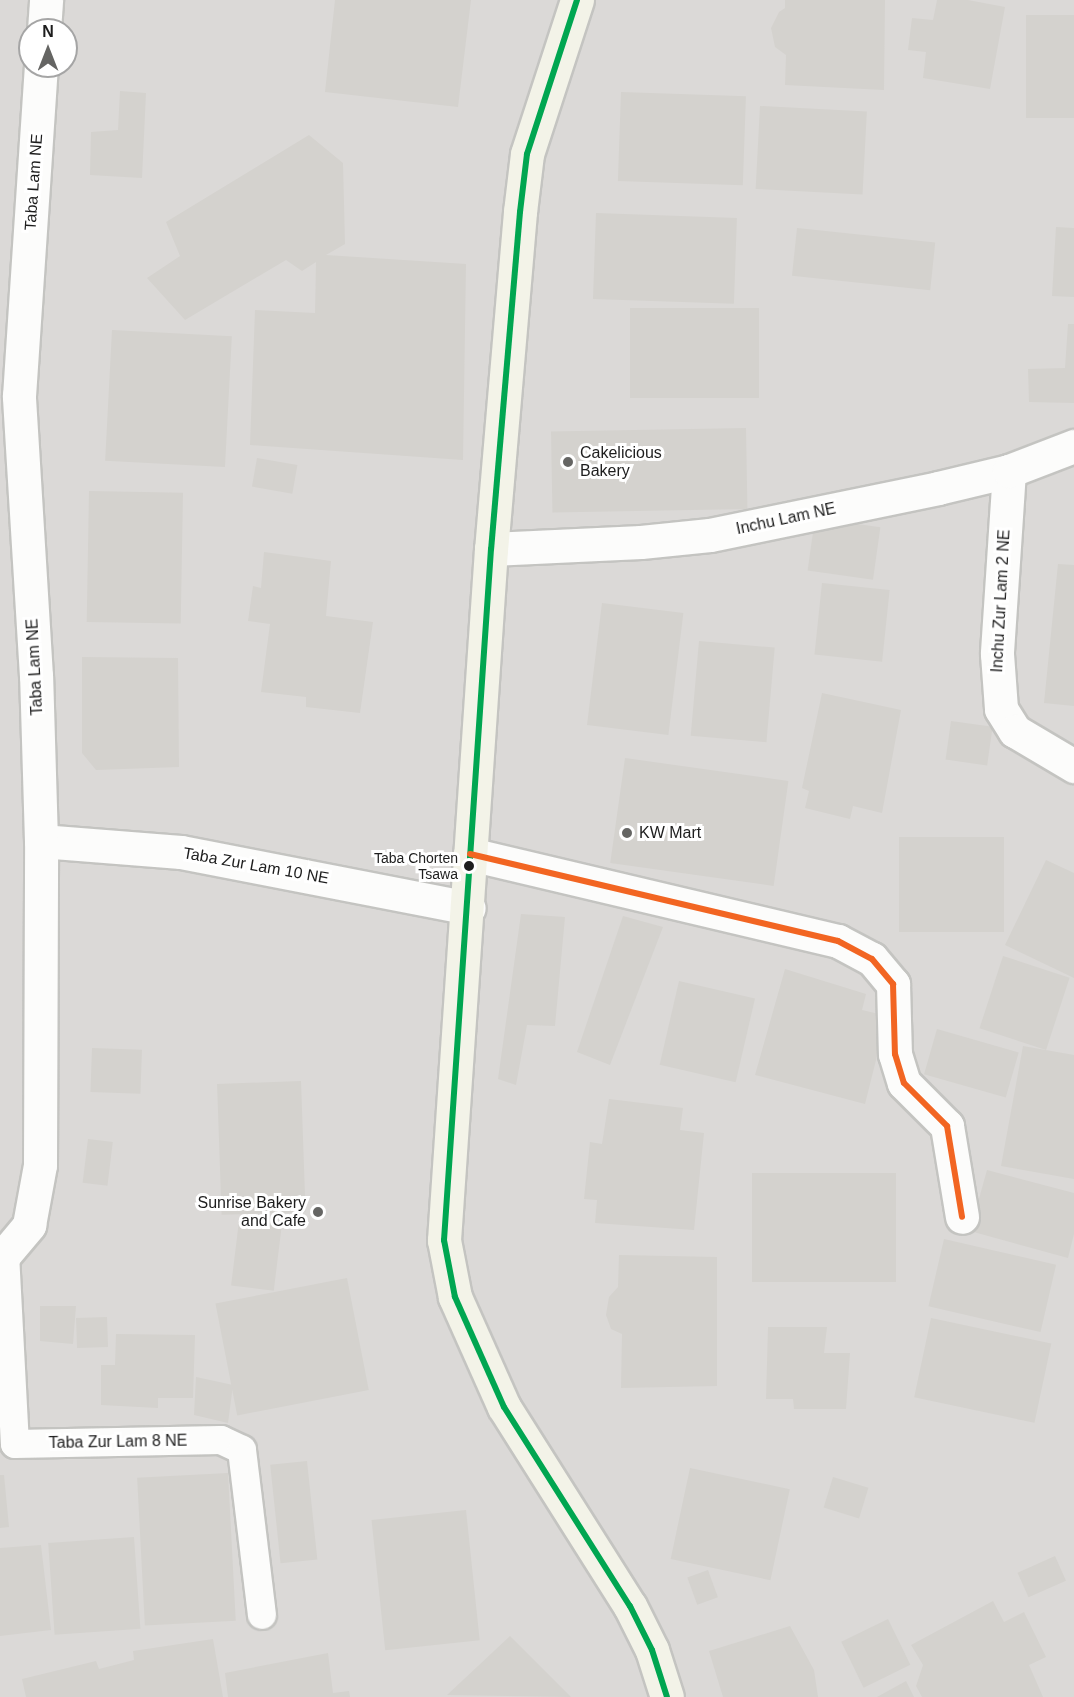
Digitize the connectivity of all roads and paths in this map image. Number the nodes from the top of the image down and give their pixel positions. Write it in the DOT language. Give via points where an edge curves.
graph roads {
  1 [pos="46,0"];
  2 [pos="577,0"];
  3 [pos="45,18"];
  4 [pos="40,78"];
  5 [pos="10,395"];
  6 [pos="1074,446"];
  7 [pos="1009,471"];
  8 [pos="491,549"];
  9 [pos="1074,766"];
  10 [pos="41,841"];
  11 [pos="470,854"];
  12 [pos="469,908"];
  13 [pos="962,1217"];
  14 [pos="3,1254"];
  15 [pos="262,1615"];
  16 [pos="667,1697"];
  1 -- 3 [label="street"];
  2 -- 8 [label="main road" via="527,154"];
  4 -- 5 [label="street, Taba Lam NE"];
  5 -- 10 [label="street, Taba Lam NE"];
  6 -- 7 [label="street, Inchu Lam NE"];
  7 -- 8 [label="street, Inchu Lam NE" via="710,535"];
  7 -- 9 [label="street, Inchu Zur Lam 2 NE" via="997,654 1001,709 1015,731"];
  8 -- 11 [label="main road"];
  10 -- 12 [label="street, Taba Zur Lam 10 NE" via="181,852"];
  10 -- 14 [label="street, Taba Lam NE" via="40,1165 29,1225"];
  11 -- 12 [label="main road"];
  11 -- 13 [label="street" via="838,941 872,959 893,984 895,1054 904,1083 947,1126"];
  12 -- 16 [label="main road" via="444,1240 455,1297 504,1407 630,1606 652,1650"];
  14 -- 15 [label="lane, Taba Zur Lam 8 NE" via="15,1444 221,1440 242,1450"];
}
